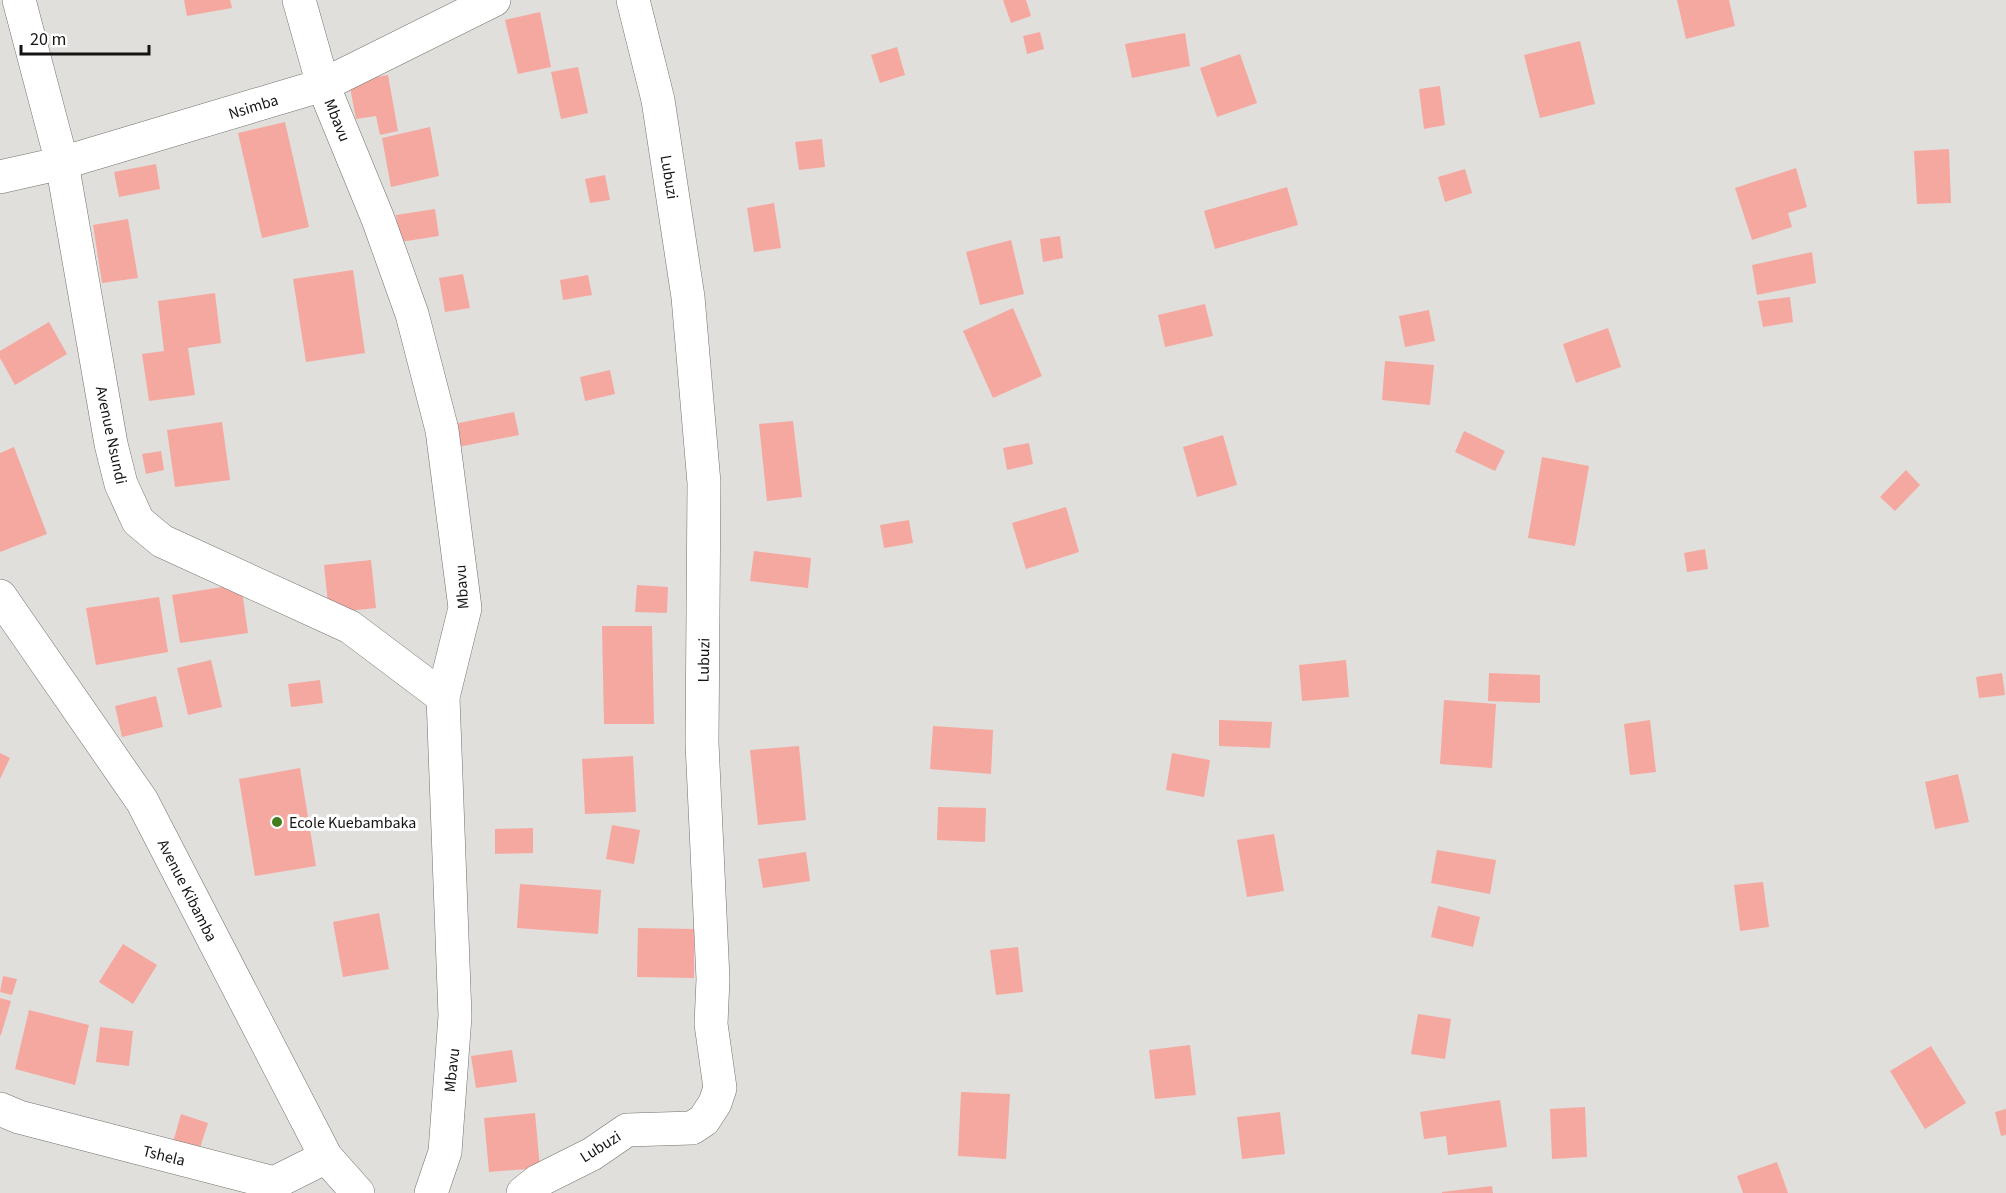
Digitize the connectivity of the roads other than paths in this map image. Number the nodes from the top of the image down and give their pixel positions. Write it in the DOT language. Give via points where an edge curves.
graph roads {
  1 [pos="19,0"];
  2 [pos="299,0"];
  3 [pos="494,0"];
  4 [pos="633,0"];
  5 [pos="324,85"];
  6 [pos="62,163"];
  7 [pos="0,177"];
  8 [pos="0,596"];
  9 [pos="443,697"];
  10 [pos="0,1109"];
  11 [pos="326,1157"];
  12 [pos="358,1193"];
  13 [pos="431,1193"];
  14 [pos="523,1193"];
  1 -- 6 [label="street, Avenue Nsundi"];
  2 -- 5 [label="street, Mbavu"];
  3 -- 5 [label="street, Nsimba"];
  4 -- 14 [label="street, Lubuzi" via="658,100 686,286 705,483 702,743 713,979 711,1024 720,1089 704,1120 692,1128 627,1130"];
  5 -- 6 [label="street, Nsimba"];
  5 -- 9 [label="street, Mbavu" via="412,314 442,430 465,608"];
  6 -- 7 [label="street, Nsimba"];
  6 -- 9 [label="street, Avenue Nsundi" via="111,444 121,484 138,521 162,541 350,627"];
  8 -- 11 [label="street, Avenue Kibamba" via="142,801"];
  9 -- 13 [label="street, Mbavu" via="455,1016 445,1152"];
  10 -- 11 [label="street, Tshela" via="274,1183"];
  11 -- 12 [label="street, Avenue Kibamba"];
}
